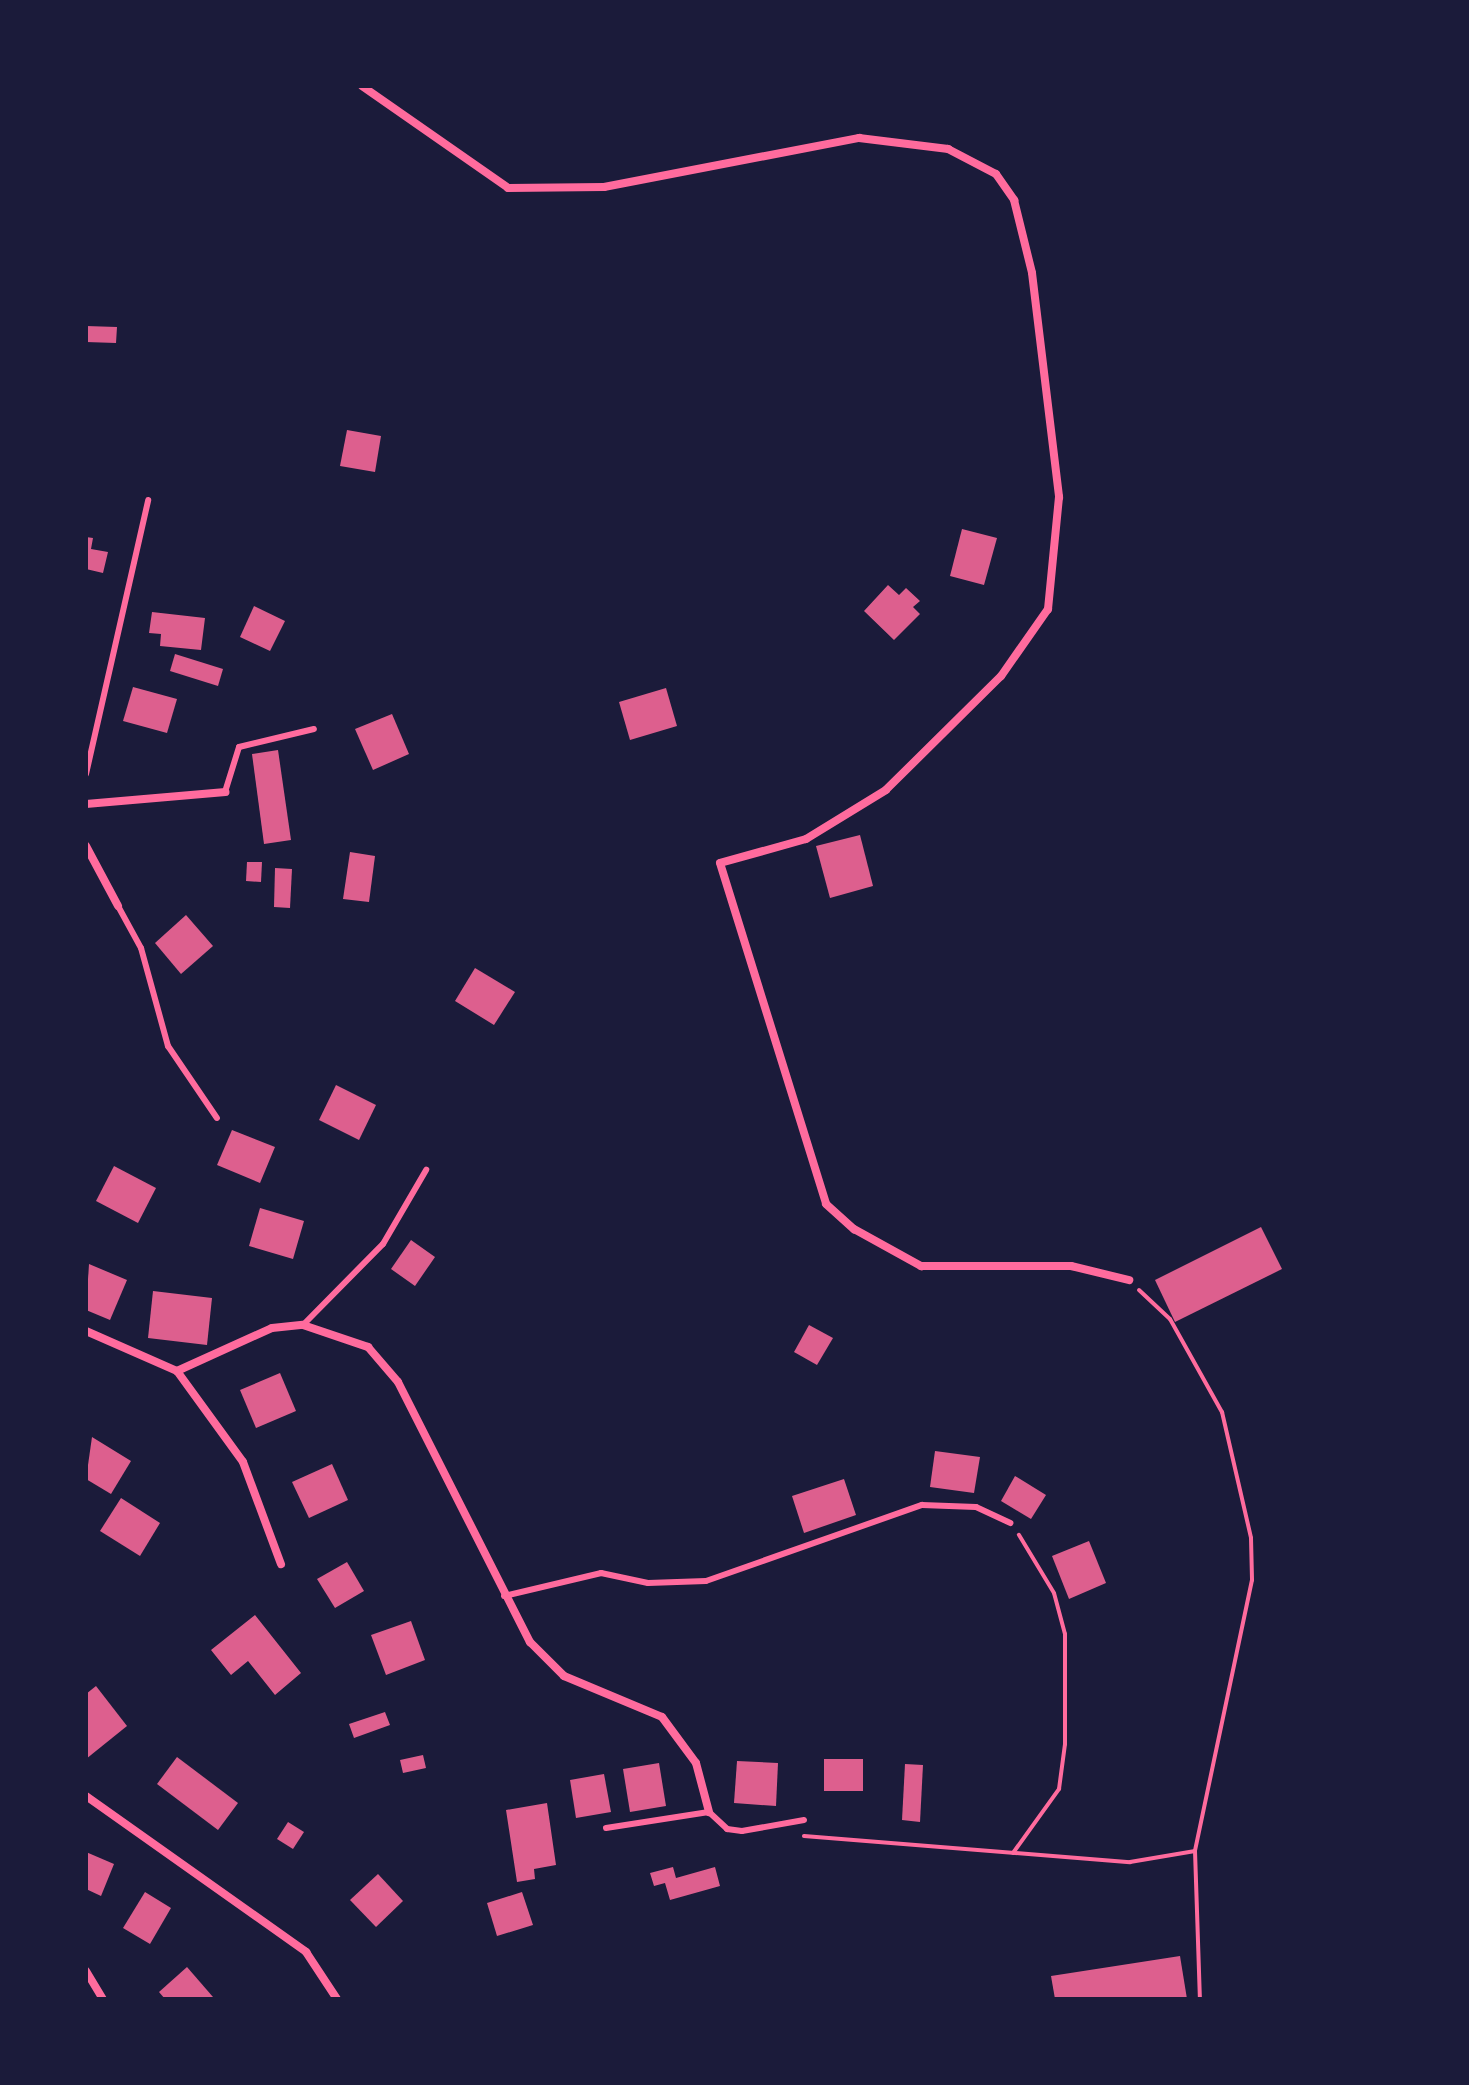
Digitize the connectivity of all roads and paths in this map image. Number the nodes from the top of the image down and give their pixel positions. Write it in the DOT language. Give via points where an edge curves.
graph roads {
  1 [pos="362,86"];
  2 [pos="148,500"];
  3 [pos="314,729"];
  4 [pos="86,774"];
  5 [pos="225,792"];
  6 [pos="86,804"];
  7 [pos="86,846"];
  8 [pos="118,906"];
  9 [pos="217,1118"];
  10 [pos="426,1170"];
  11 [pos="1129,1280"];
  12 [pos="303,1325"];
  13 [pos="86,1331"];
  14 [pos="177,1371"];
  15 [pos="1010,1523"];
  16 [pos="281,1564"];
  17 [pos="504,1596"];
  18 [pos="86,1796"];
  19 [pos="709,1812"];
  20 [pos="804,1820"];
  21 [pos="606,1828"];
  22 [pos="788,1834"];
  23 [pos="1195,1851"];
  24 [pos="1013,1853"];
  25 [pos="86,1971"];
  26 [pos="103,1999"];
  27 [pos="337,1999"];
  28 [pos="1200,1999"];
  1 -- 11 [label="street" via="508,188 604,187 859,138 948,149 996,174 1014,200 1032,273 1059,497 1048,609 1001,676 886,790 806,839 720,863 826,1204 854,1229 921,1266 1071,1266"];
  2 -- 4 [label="lane"];
  3 -- 5 [label="lane" via="239,747"];
  5 -- 6 [label="street"];
  7 -- 8 [label="street"];
  8 -- 9 [label="lane" via="141,948 168,1046"];
  10 -- 12 [label="lane" via="383,1244"];
  11 -- 23 [label="path" via="1170,1319 1222,1412 1251,1538 1252,1580"];
  12 -- 14 [label="street" via="243,1336"];
  12 -- 17 [label="street" via="345,1335 386,1363"];
  13 -- 14 [label="street"];
  14 -- 16 [label="street" via="243,1462"];
  15 -- 17 [label="lane" via="976,1507 922,1505 706,1581 648,1583 601,1573"];
  15 -- 24 [label="path" via="1037,1558 1065,1634 1059,1789"];
  17 -- 19 [label="street" via="530,1642 564,1676 662,1717 696,1763"];
  18 -- 27 [label="street" via="306,1952"];
  19 -- 20 [label="lane" via="727,1829 742,1831"];
  19 -- 21 [label="lane"];
  22 -- 24 [label="path"];
  23 -- 24 [label="path" via="1130,1862"];
  23 -- 28 [label="path"];
  25 -- 26 [label="street"];
}
